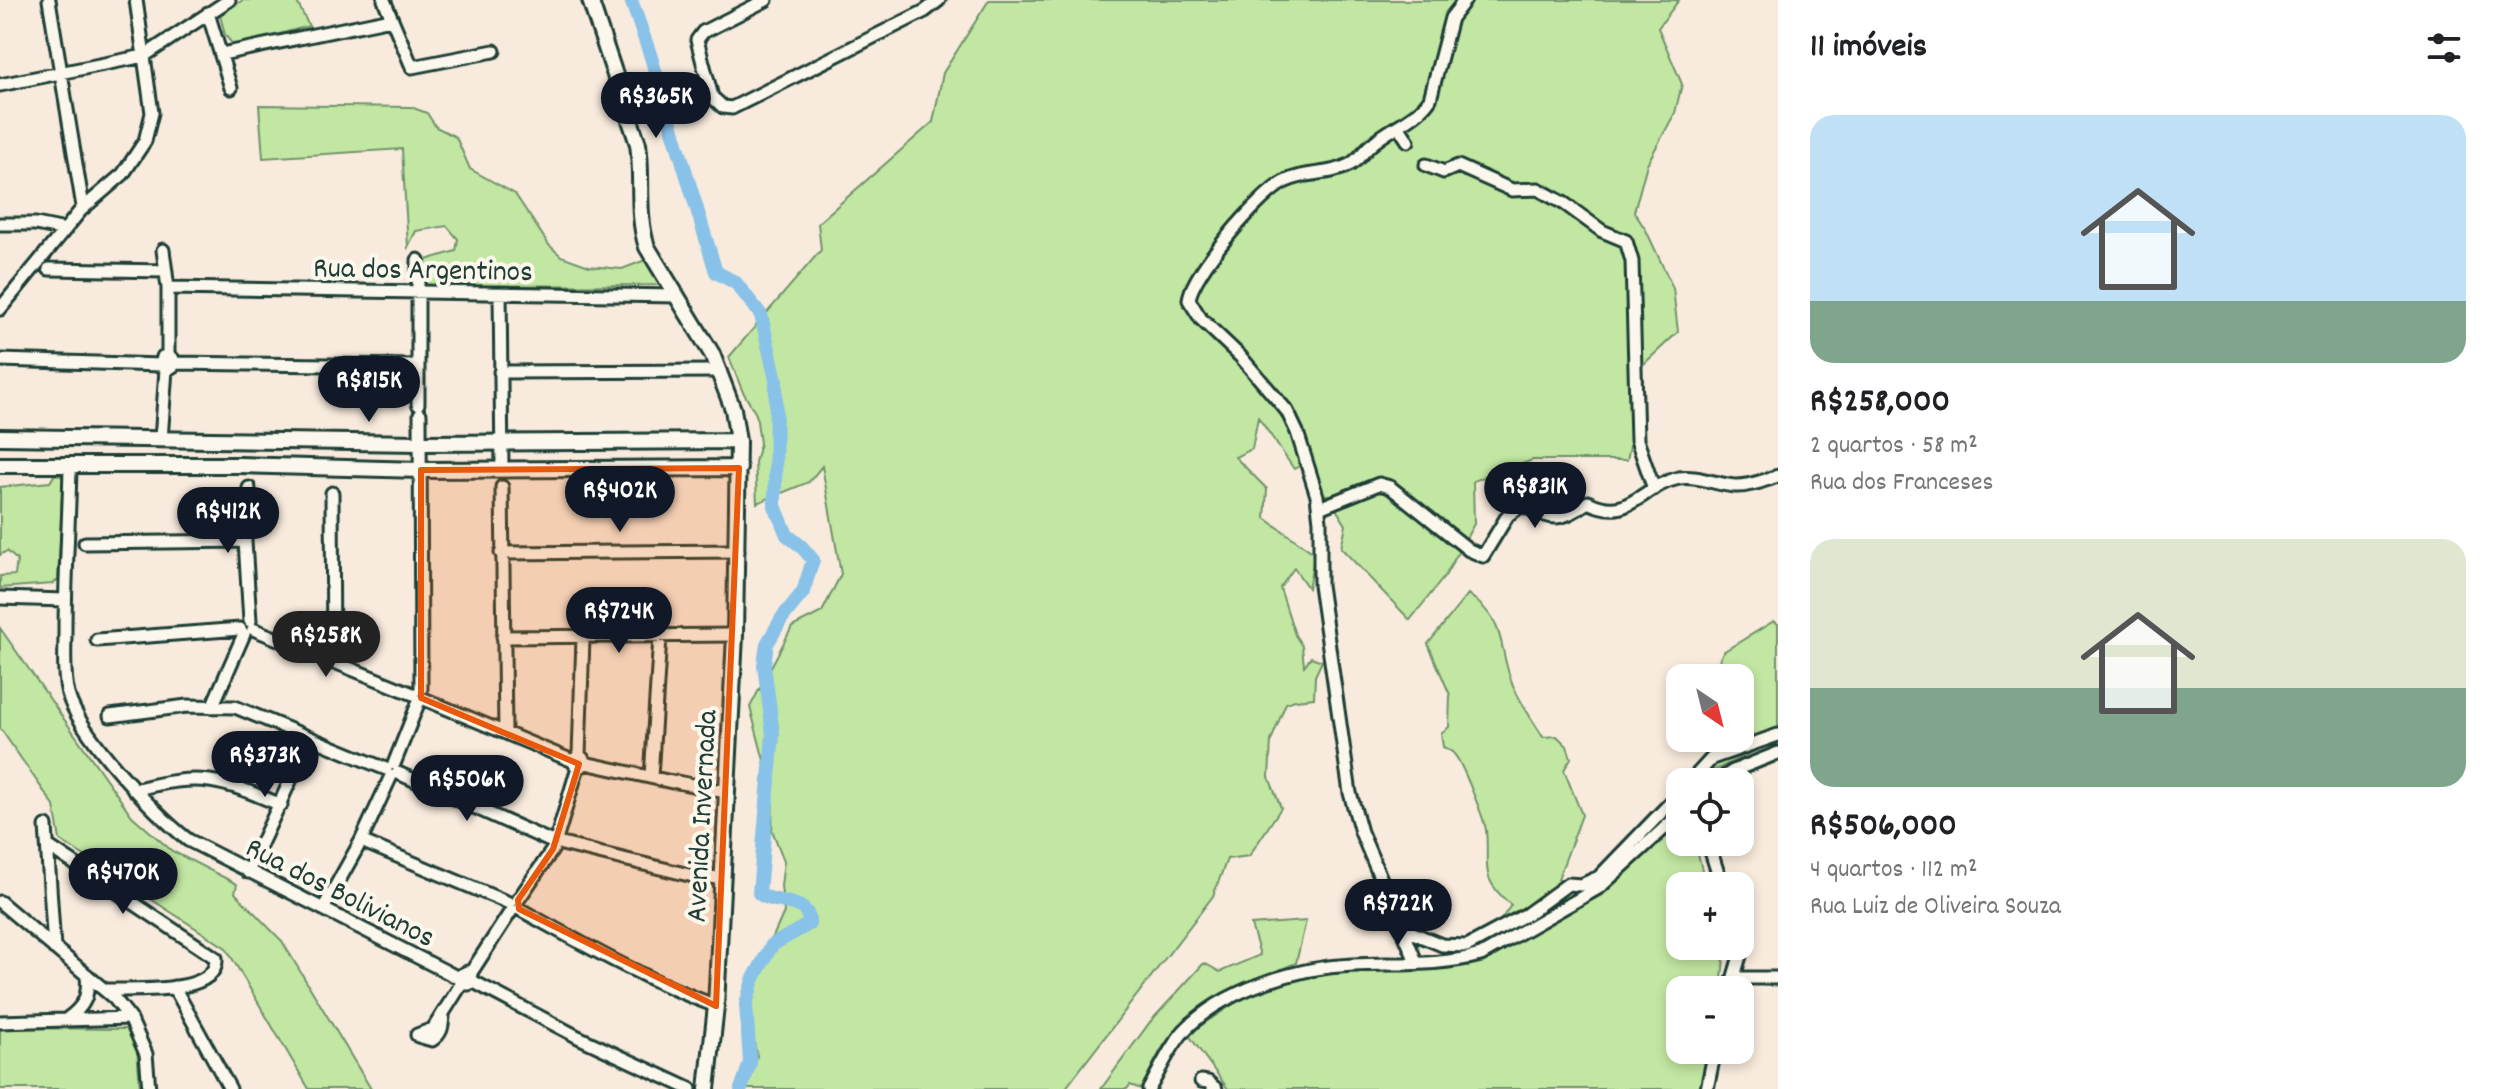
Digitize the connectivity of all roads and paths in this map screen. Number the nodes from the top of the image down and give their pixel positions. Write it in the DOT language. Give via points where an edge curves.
graph roads {
  1 [pos="49,0"];
  2 [pos="136,0"];
  3 [pos="229,0"];
  4 [pos="384,0"];
  5 [pos="590,0"];
  6 [pos="766,0"];
  7 [pos="939,0"];
  8 [pos="1465,0"];
  9 [pos="208,13"];
  10 [pos="391,19"];
  11 [pos="494,51"];
  12 [pos="222,54"];
  13 [pos="144,56"];
  14 [pos="60,73"];
  15 [pos="0,85"];
  16 [pos="231,88"];
  17 [pos="1398,126"];
  18 [pos="1408,141"];
  19 [pos="1426,165"];
  20 [pos="83,207"];
  21 [pos="0,222"];
  22 [pos="65,230"];
  23 [pos="163,250"];
  24 [pos="418,260"];
  25 [pos="49,269"];
  26 [pos="166,271"];
  27 [pos="168,288"];
  28 [pos="418,290"];
  29 [pos="500,293"];
  30 [pos="678,296"];
  31 [pos="4,298"];
  32 [pos="0,309"];
  33 [pos="0,360"];
  34 [pos="167,363"];
  35 [pos="416,366"];
  36 [pos="720,371"];
  37 [pos="500,372"];
  38 [pos="0,437"];
  39 [pos="161,440"];
  40 [pos="244,441"];
  41 [pos="738,441"];
  42 [pos="420,443"];
  43 [pos="501,443"];
  44 [pos="0,465"];
  45 [pos="166,465"];
  46 [pos="239,465"];
  47 [pos="70,466"];
  48 [pos="502,468"];
  49 [pos="739,468"];
  50 [pos="421,470"];
  51 [pos="1778,476"];
  52 [pos="502,487"];
  53 [pos="249,488"];
  54 [pos="1654,489"];
  55 [pos="332,493"];
  56 [pos="1319,508"];
  57 [pos="245,541"];
  58 [pos="85,543"];
  59 [pos="738,551"];
  60 [pos="501,553"];
  61 [pos="0,598"];
  62 [pos="64,600"];
  63 [pos="247,628"];
  64 [pos="735,635"];
  65 [pos="503,637"];
  66 [pos="660,637"];
  67 [pos="583,638"];
  68 [pos="97,640"];
  69 [pos="333,663"];
  70 [pos="419,696"];
  71 [pos="212,707"];
  72 [pos="110,716"];
  73 [pos="505,732"];
  74 [pos="1778,735"];
  75 [pos="310,738"];
  76 [pos="1778,753"];
  77 [pos="579,762"];
  78 [pos="1703,768"];
  79 [pos="1740,768"];
  80 [pos="392,770"];
  81 [pos="651,777"];
  82 [pos="134,790"];
  83 [pos="726,792"];
  84 [pos="281,805"];
  85 [pos="1666,808"];
  86 [pos="46,826"];
  87 [pos="1666,827"];
  88 [pos="361,841"];
  89 [pos="556,843"];
  90 [pos="48,846"];
  91 [pos="248,872"];
  92 [pos="723,879"];
  93 [pos="0,902"];
  94 [pos="514,906"];
  95 [pos="323,909"];
  96 [pos="1403,929"];
  97 [pos="54,948"];
  98 [pos="1417,964"];
  99 [pos="87,975"];
  100 [pos="1754,978"];
  101 [pos="1778,978"];
  102 [pos="466,979"];
  103 [pos="174,987"];
  104 [pos="105,990"];
  105 [pos="716,1006"];
  106 [pos="443,1016"];
  107 [pos="130,1018"];
  108 [pos="66,1019"];
  109 [pos="0,1022"];
  110 [pos="1712,1064"];
  111 [pos="1201,1081"];
  112 [pos="149,1089"];
  113 [pos="230,1089"];
  114 [pos="690,1089"];
  115 [pos="707,1089"];
  116 [pos="1149,1089"];
  117 [pos="1216,1089"];
  118 [pos="1707,1089"];
  1 -- 14 [label="street"];
  2 -- 13 [label="street"];
  3 -- 9 [label="street"];
  4 -- 10 [label="street"];
  5 -- 30 [label="main road, Avenida Invernada" via="638,144 641,231"];
  6 -- 7 [label="street" via="697,40 712,97 723,107 732,108"];
  8 -- 17 [label="street" via="1451,18 1430,99"];
  9 -- 12 [label="street"];
  9 -- 13 [label="street"];
  10 -- 11 [label="street" via="412,67"];
  10 -- 12 [label="street"];
  12 -- 16 [label="street"];
  13 -- 14 [label="street"];
  13 -- 20 [label="street" via="152,113 145,141 123,174"];
  14 -- 15 [label="street"];
  14 -- 20 [label="street"];
  17 -- 18 [label="street"];
  17 -- 56 [label="street" via="1349,166 1297,175 1279,184 1214,254 1190,294 1201,319 1287,411"];
  19 -- 54 [label="street" via="1444,172 1458,166 1512,190 1538,189 1626,241 1632,261 1637,440"];
  20 -- 22 [label="street"];
  21 -- 22 [label="street"];
  22 -- 31 [label="street"];
  23 -- 26 [label="street"];
  24 -- 28 [label="street"];
  25 -- 26 [label="street"];
  26 -- 27 [label="street"];
  27 -- 28 [label="street, Rua dos Argentinos"];
  27 -- 34 [label="street"];
  28 -- 29 [label="street, Rua dos Argentinos"];
  28 -- 35 [label="street"];
  29 -- 30 [label="street, Rua dos Argentinos"];
  29 -- 37 [label="street"];
  30 -- 36 [label="main road, Avenida Invernada"];
  31 -- 32 [label="street"];
  33 -- 34 [label="street"];
  34 -- 35 [label="street"];
  34 -- 39 [label="street"];
  35 -- 42 [label="street"];
  36 -- 37 [label="street"];
  36 -- 41 [label="main road, Avenida Invernada"];
  37 -- 43 [label="street"];
  38 -- 39 [label="main road"];
  39 -- 40 [label="main road"];
  39 -- 45 [label="main road"];
  40 -- 42 [label="main road"];
  40 -- 46 [label="main road" via="250,457"];
  41 -- 43 [label="main road"];
  41 -- 49 [label="main road, Avenida Invernada"];
  42 -- 43 [label="main road"];
  42 -- 50 [label="street"];
  43 -- 48 [label="street"];
  44 -- 47 [label="main road"];
  45 -- 46 [label="main road"];
  45 -- 47 [label="main road"];
  46 -- 50 [label="main road"];
  47 -- 62 [label="street, Rua dos Bolivianos"];
  48 -- 49 [label="main road"];
  48 -- 50 [label="main road"];
  49 -- 59 [label="main road, Avenida Invernada"];
  50 -- 70 [label="street"];
  51 -- 54 [label="street" via="1738,487 1680,478"];
  52 -- 60 [label="street"];
  53 -- 57 [label="street"];
  54 -- 56 [label="street" via="1610,511 1588,502 1560,518 1522,505 1508,515 1483,556 1390,487 1379,484"];
  55 -- 69 [label="street"];
  56 -- 96 [label="street" via="1320,585 1350,793"];
  57 -- 58 [label="street"];
  57 -- 63 [label="street"];
  59 -- 60 [label="street"];
  59 -- 64 [label="main road, Avenida Invernada"];
  60 -- 65 [label="street"];
  61 -- 62 [label="street"];
  62 -- 82 [label="street, Rua dos Bolivianos" via="71,703"];
  63 -- 68 [label="street"];
  63 -- 69 [label="street"];
  63 -- 71 [label="street"];
  64 -- 66 [label="street"];
  64 -- 83 [label="main road, Avenida Invernada"];
  65 -- 67 [label="street"];
  65 -- 73 [label="street"];
  66 -- 67 [label="street"];
  66 -- 81 [label="street"];
  67 -- 77 [label="street"];
  69 -- 70 [label="street"];
  70 -- 73 [label="street"];
  70 -- 80 [label="street"];
  71 -- 72 [label="street"];
  71 -- 75 [label="street" via="235,707"];
  73 -- 77 [label="street"];
  74 -- 78 [label="street" via="1712,758"];
  75 -- 80 [label="street"];
  75 -- 84 [label="street"];
  76 -- 79 [label="street"];
  77 -- 81 [label="street"];
  77 -- 89 [label="street"];
  80 -- 88 [label="street"];
  80 -- 89 [label="street"];
  81 -- 83 [label="street"];
  82 -- 84 [label="street" via="207,779"];
  82 -- 91 [label="street, Rua dos Bolivianos" via="188,840"];
  83 -- 92 [label="main road, Avenida Invernada"];
  84 -- 91 [label="street"];
  85 -- 96 [label="street" via="1599,877 1568,884 1527,914 1467,946 1442,945"];
  86 -- 90 [label="street"];
  87 -- 98 [label="street" via="1600,887 1481,955"];
  88 -- 94 [label="street"];
  88 -- 95 [label="street"];
  89 -- 92 [label="street"];
  89 -- 94 [label="street"];
  90 -- 97 [label="street"];
  90 -- 103 [label="street" via="216,958 215,970 203,980"];
  91 -- 95 [label="street, Rua dos Bolivianos"];
  92 -- 105 [label="main road, Avenida Invernada"];
  93 -- 97 [label="street"];
  94 -- 102 [label="street"];
  94 -- 105 [label="street" via="606,957"];
  95 -- 102 [label="street, Rua dos Bolivianos"];
  96 -- 98 [label="street"];
  97 -- 99 [label="street"];
  98 -- 116 [label="street" via="1308,971 1241,993 1185,1030"];
  99 -- 104 [label="street"];
  99 -- 108 [label="street" via="87,998"];
  100 -- 101 [label="street"];
  102 -- 106 [label="street"];
  102 -- 114 [label="street, Rua dos Bolivianos"];
  103 -- 104 [label="street"];
  103 -- 113 [label="street"];
  104 -- 107 [label="street"];
  105 -- 115 [label="main road, Avenida Invernada"];
  107 -- 108 [label="street"];
  107 -- 112 [label="street" via="146,1054"];
  108 -- 109 [label="street"];
  110 -- 118 [label="street"];
  111 -- 117 [label="street"];
}
